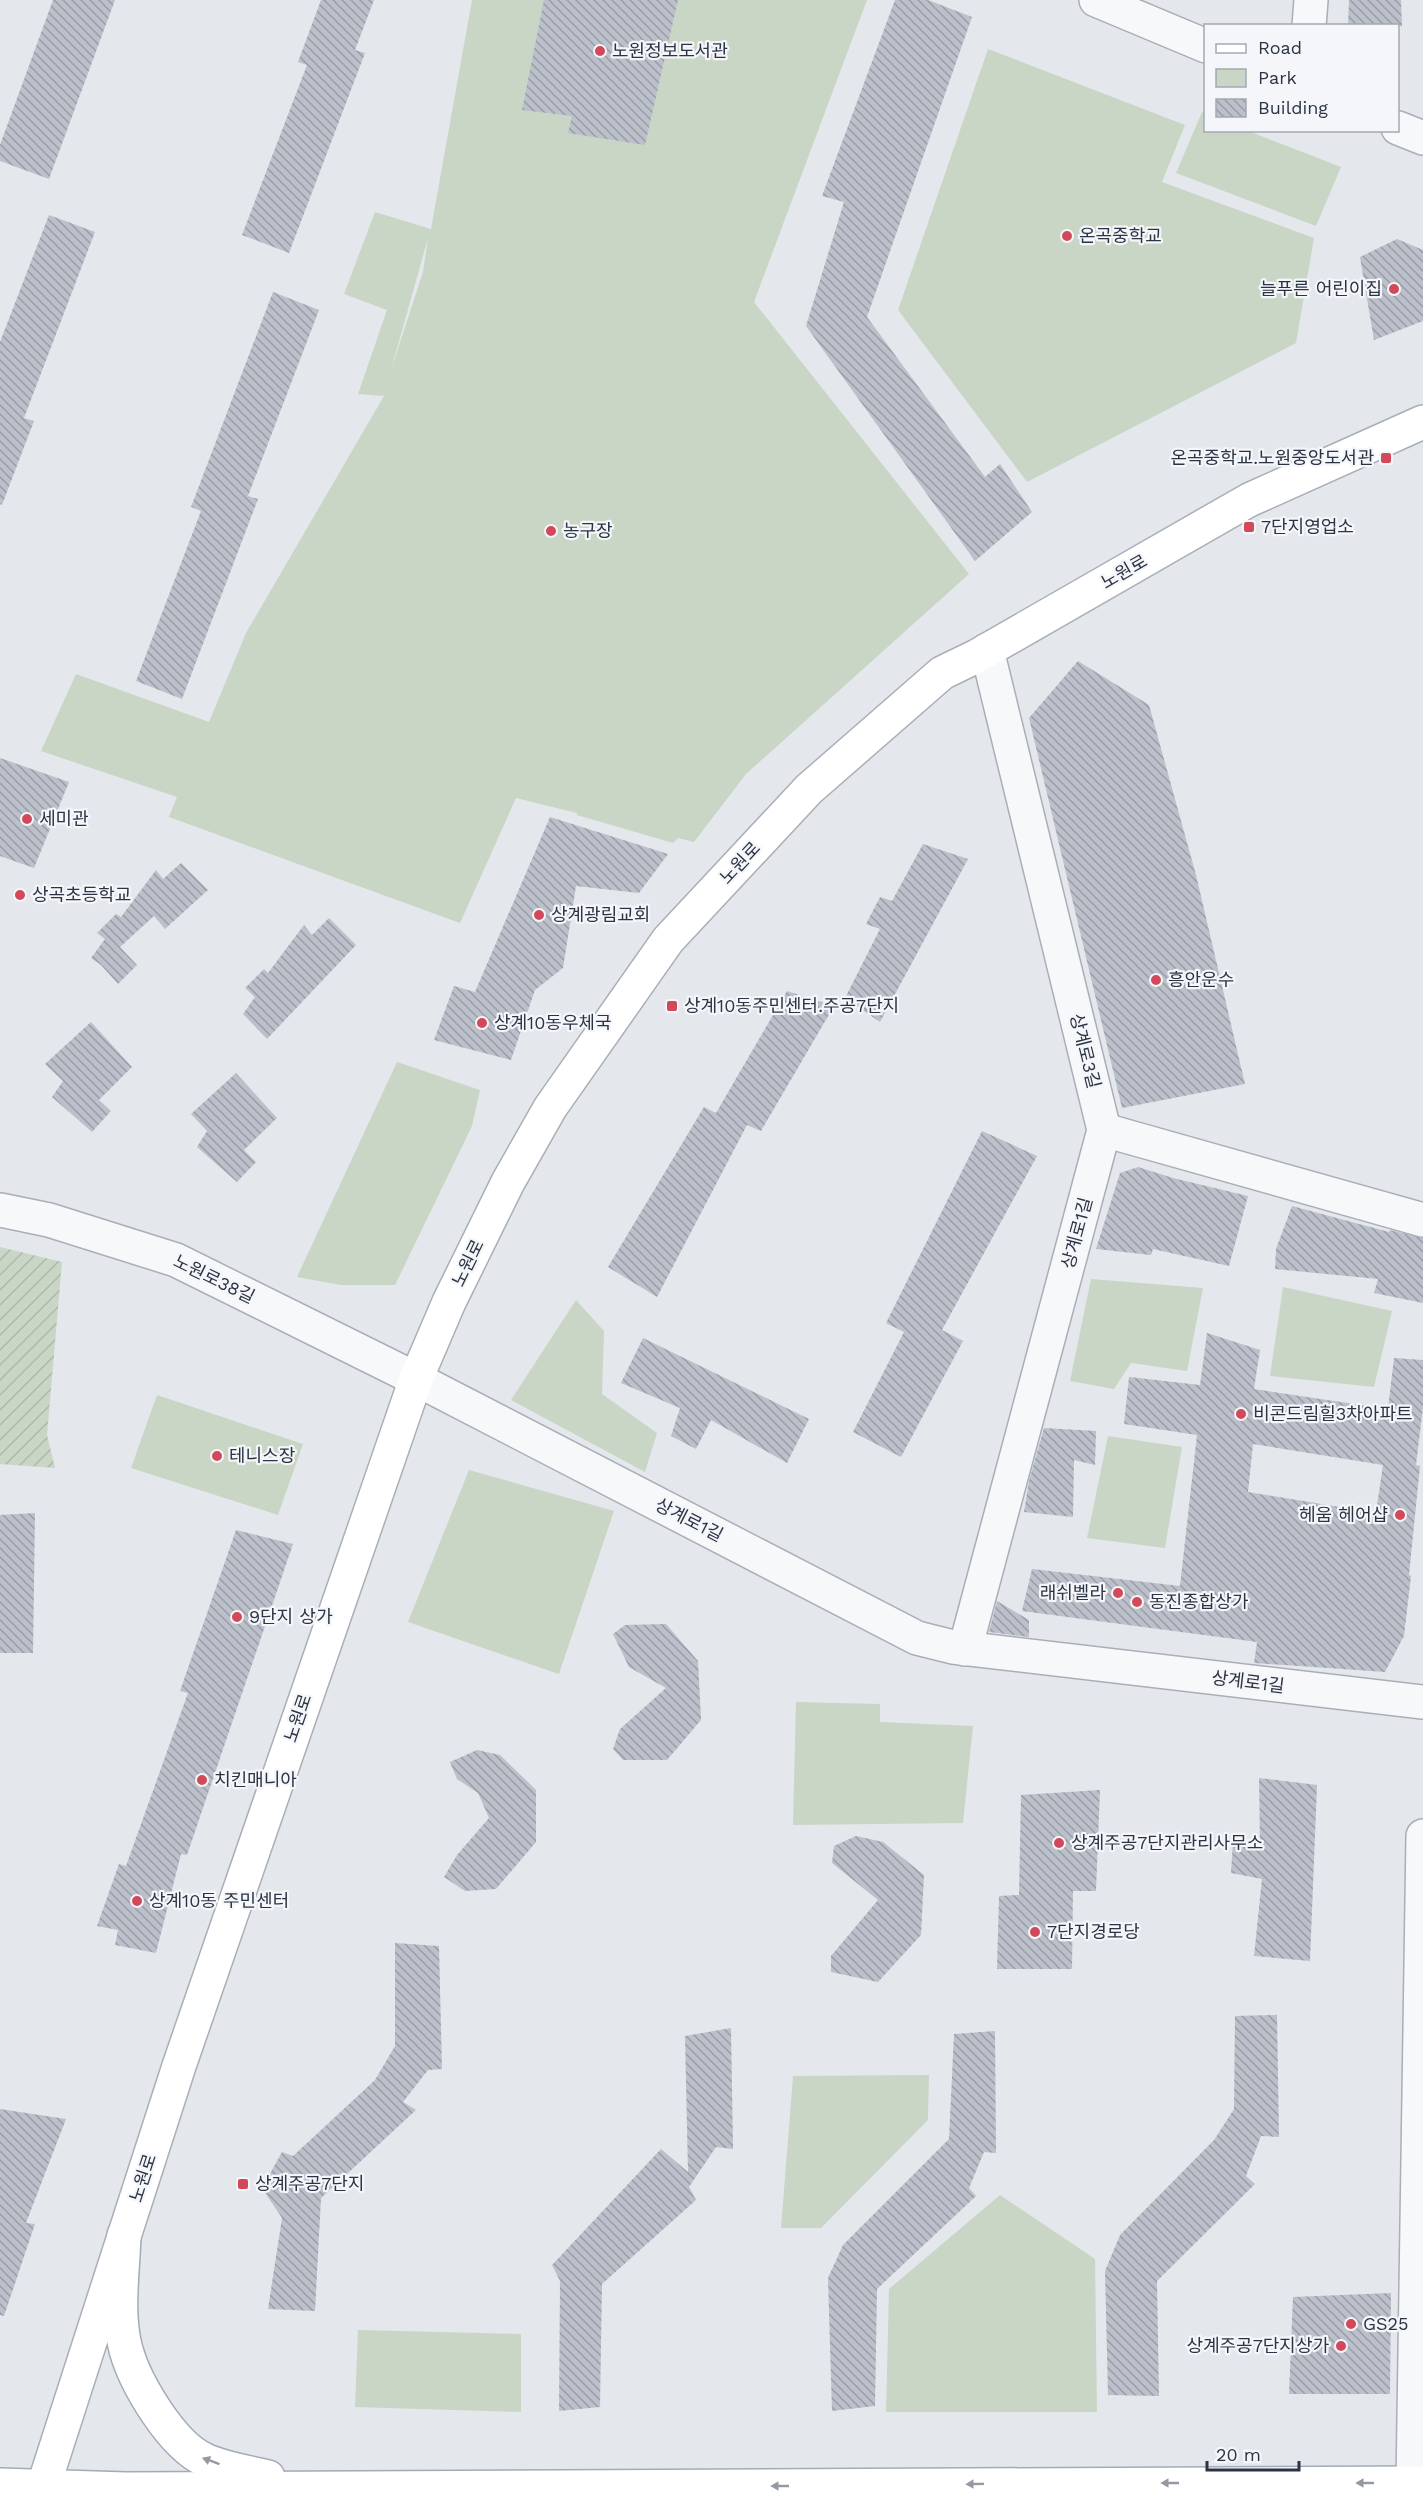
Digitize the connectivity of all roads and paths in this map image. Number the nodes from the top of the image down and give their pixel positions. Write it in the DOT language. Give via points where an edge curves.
graph roads {
  1 [pos="1096,0"];
  2 [pos="1311,0"];
  3 [pos="1309,24"];
  4 [pos="1204,45"];
  5 [pos="1399,128"];
  6 [pos="1423,138"];
  7 [pos="1423,422"];
  8 [pos="987,650"];
  9 [pos="1104,1130"];
  10 [pos="0,1210"];
  11 [pos="1423,1220"];
  12 [pos="416,1379"];
  13 [pos="965,1649"];
  14 [pos="1423,1702"];
  15 [pos="1423,1836"];
  16 [pos="124,2235"];
  17 [pos="1418,2482"];
  18 [pos="0,2485"];
  19 [pos="307,2488"];
  20 [pos="42,2491"];
  1 -- 4 [label="street"];
  2 -- 3 [label="street"];
  5 -- 6 [label="street"];
  7 -- 8 [label="main road, 노원로" via="1249,500"];
  8 -- 9 [label="street, 상계로3길"];
  8 -- 12 [label="main road, 노원로" via="942,673 809,789 668,940 550,1108 508,1182"];
  9 -- 11 [label="street"];
  9 -- 13 [label="street, 상계로1길"];
  10 -- 12 [label="street, 노원로38길" via="50,1220 176,1260"];
  12 -- 13 [label="street, 상계로1길" via="917,1638"];
  12 -- 16 [label="main road, 노원로"];
  13 -- 14 [label="street, 상계로1길"];
  15 -- 17 [label="street"];
  19 -- 16 [label="main road, one-way" via="204,2460 165,2425 151,2405 126,2350 122,2315"];
  16 -- 20 [label="main road, 노원로"];
  17 -- 19 [label="main road, one-way"];
  18 -- 20 [label="main road"];
  19 -- 20 [label="main road"];
}
